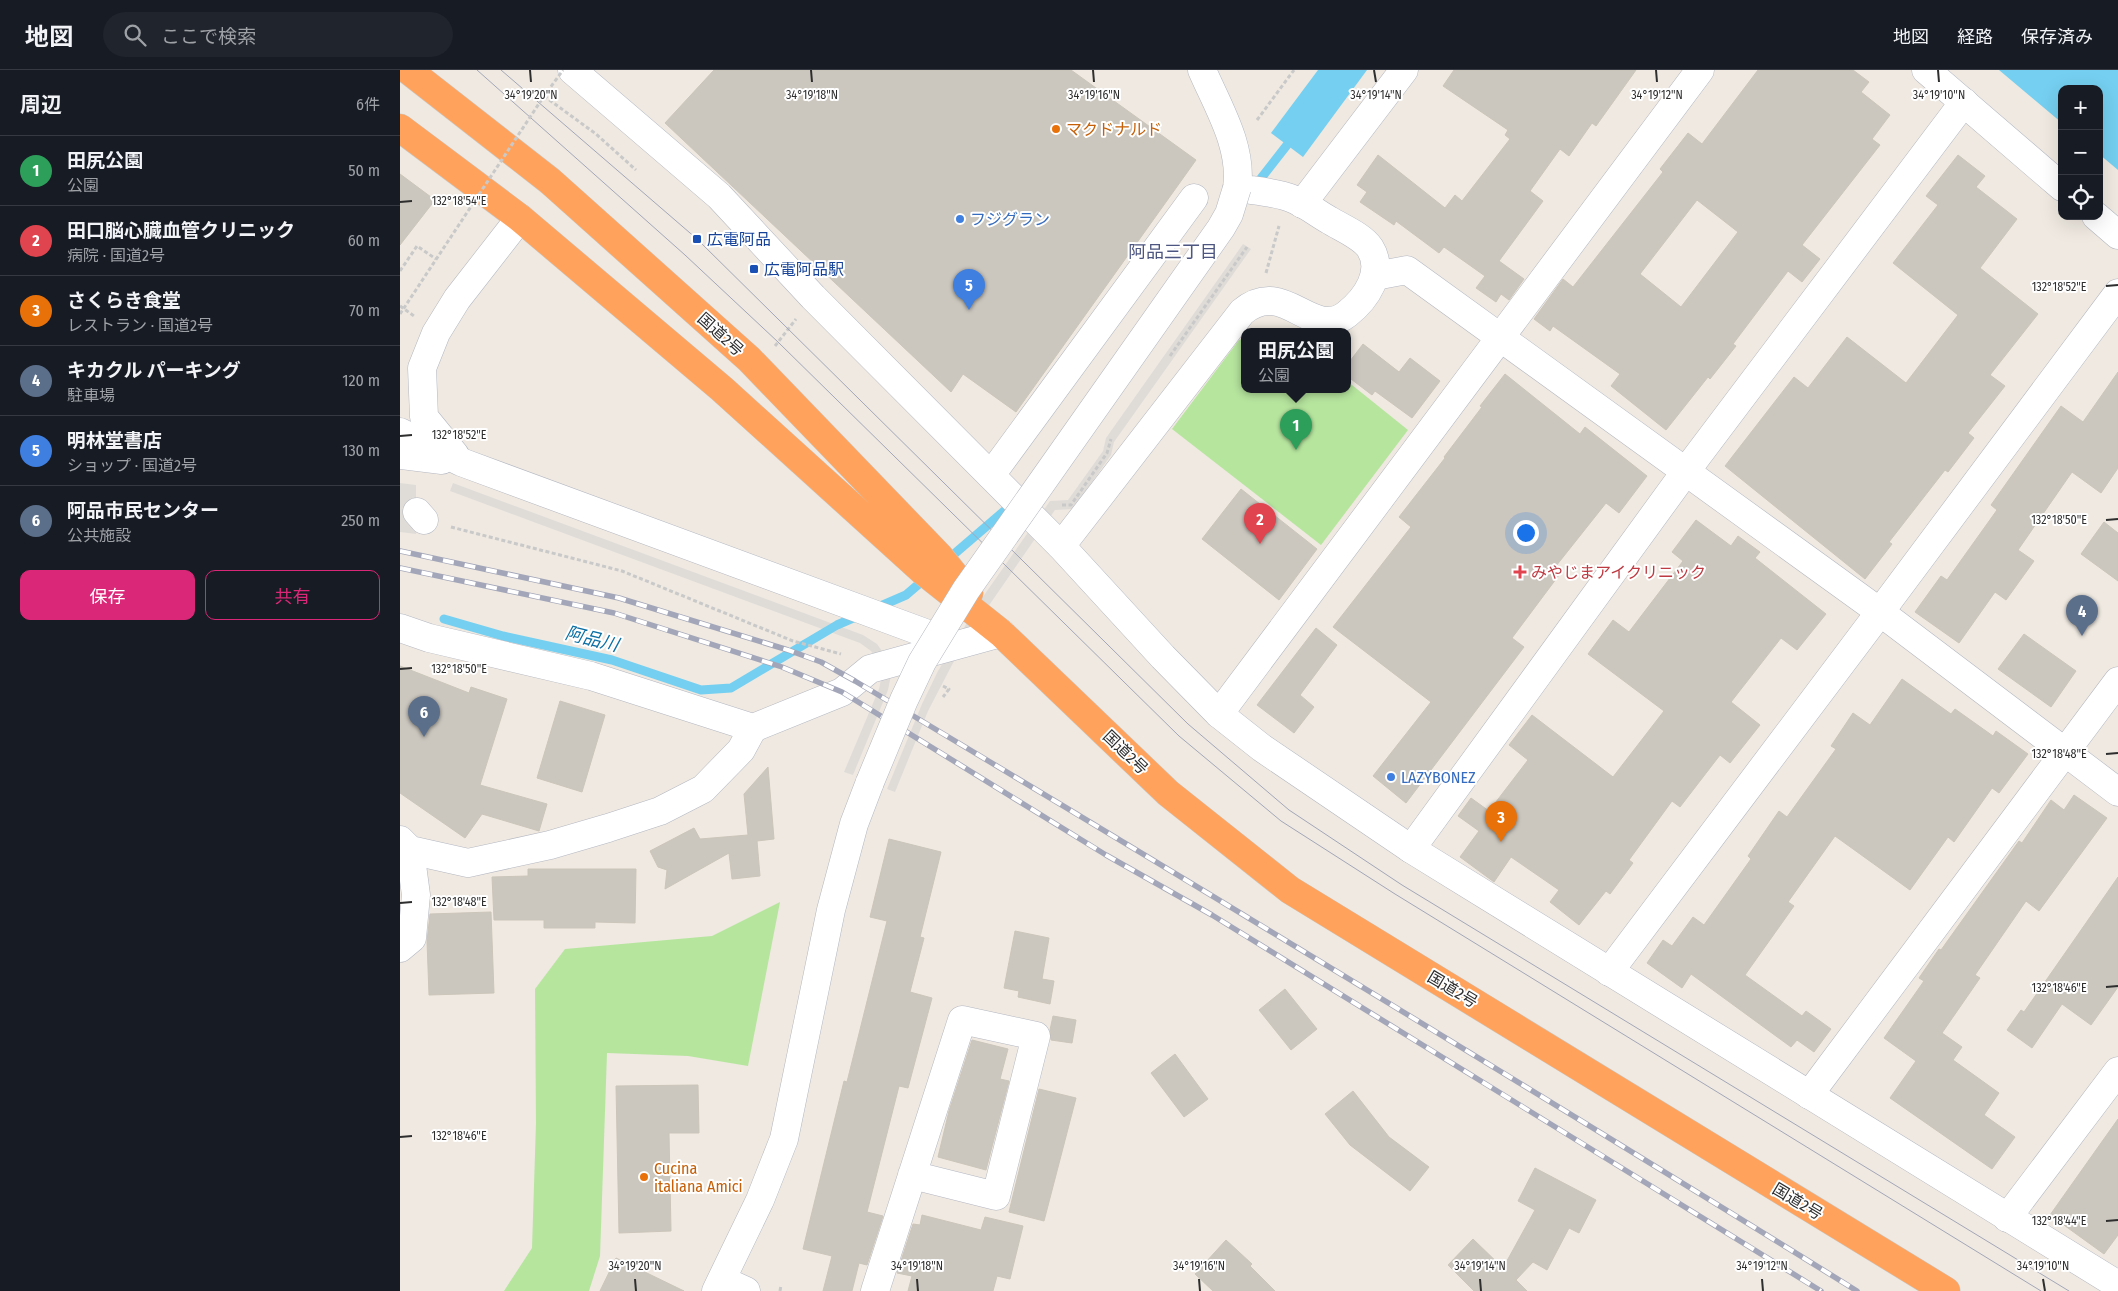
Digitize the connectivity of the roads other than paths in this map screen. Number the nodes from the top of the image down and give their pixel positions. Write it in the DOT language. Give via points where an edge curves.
graph roads {
  1 [pos="408,70"];
  2 [pos="572,70"];
  3 [pos="1202,70"];
  4 [pos="1404,70"];
  5 [pos="1700,70"];
  6 [pos="1926,70"];
  7 [pos="1964,102"];
  8 [pos="400,128"];
  9 [pos="2058,184"];
  10 [pos="1237,188"];
  11 [pos="1194,198"];
  12 [pos="1302,204"];
  13 [pos="520,218"];
  14 [pos="2100,220"];
  15 [pos="2118,236"];
  16 [pos="1375,276"];
  17 [pos="2118,293"];
  18 [pos="1501,336"];
  19 [pos="400,432"];
  20 [pos="400,455"];
  21 [pos="461,462"];
  22 [pos="1686,471"];
  23 [pos="991,475"];
  24 [pos="1061,546"];
  25 [pos="1880,612"];
  26 [pos="400,628"];
  27 [pos="1001,634"];
  28 [pos="936,637"];
  29 [pos="2118,681"];
  30 [pos="1219,714"];
  31 [pos="753,728"];
  32 [pos="2066,751"];
  33 [pos="2118,792"];
  34 [pos="405,845"];
  35 [pos="1411,849"];
  36 [pos="400,948"];
  37 [pos="1609,972"];
  38 [pos="2118,1071"];
  39 [pos="1809,1095"];
  40 [pos="912,1175"];
  41 [pos="2008,1218"];
  42 [pos="2118,1285"];
  43 [pos="719,1286"];
  44 [pos="746,1291"];
  45 [pos="875,1291"];
  46 [pos="1946,1291"];
  1 -- 27 [label="highway, 国道2号" via="550,181 749,359 939,556"];
  2 -- 23 [label="street" via="718,196 813,297"];
  3 -- 10 [label="street" via="1236,152"];
  4 -- 12 [label="street"];
  5 -- 18 [label="street"];
  6 -- 7 [label="street"];
  7 -- 9 [label="street"];
  7 -- 22 [label="street"];
  8 -- 13 [label="highway, 国道2号"];
  10 -- 12 [label="street" via="1277,195"];
  10 -- 28 [label="street, bridge" via="1221,228"];
  11 -- 23 [label="street"];
  12 -- 16 [label="street" via="1370,248 1375,261"];
  13 -- 21 [label="street" via="457,299 436,333 422,368 424,417"];
  13 -- 27 [label="highway, 国道2号" via="722,389 923,571"];
  14 -- 15 [label="street"];
  16 -- 18 [label="street" via="1407,270"];
  16 -- 24 [label="street" via="1356,308 1336,320 1313,318 1266,299 1247,307"];
  17 -- 25 [label="street"];
  18 -- 22 [label="street"];
  18 -- 30 [label="street"];
  19 -- 21 [label="street"];
  20 -- 21 [label="street"];
  21 -- 28 [label="street"];
  22 -- 25 [label="street"];
  22 -- 35 [label="street"];
  23 -- 24 [label="street"];
  24 -- 30 [label="street"];
  25 -- 32 [label="street"];
  25 -- 37 [label="street"];
  26 -- 31 [label="street" via="429,638 591,676"];
  27 -- 31 [label="street" via="870,669 842,692"];
  27 -- 46 [label="highway, 国道2号" via="1168,792 1290,890"];
  28 -- 43 [label="street, bridge" via="904,700 854,824 833,901 784,1139 764,1192"];
  29 -- 32 [label="street"];
  30 -- 35 [label="street" via="1262,748"];
  31 -- 34 [label="street" via="741,750 703,789 660,811 550,845 468,863"];
  32 -- 33 [label="street"];
  32 -- 39 [label="street"];
  34 -- 36 [label="street" via="416,894 412,938"];
  35 -- 37 [label="street"];
  37 -- 39 [label="street"];
  38 -- 41 [label="street"];
  39 -- 41 [label="street"];
  40 -- 40 [label="street" via="962,1020 1036,1036 996,1196"];
  40 -- 45 [label="street"];
  41 -- 42 [label="street"];
  43 -- 44 [label="street"];
}
